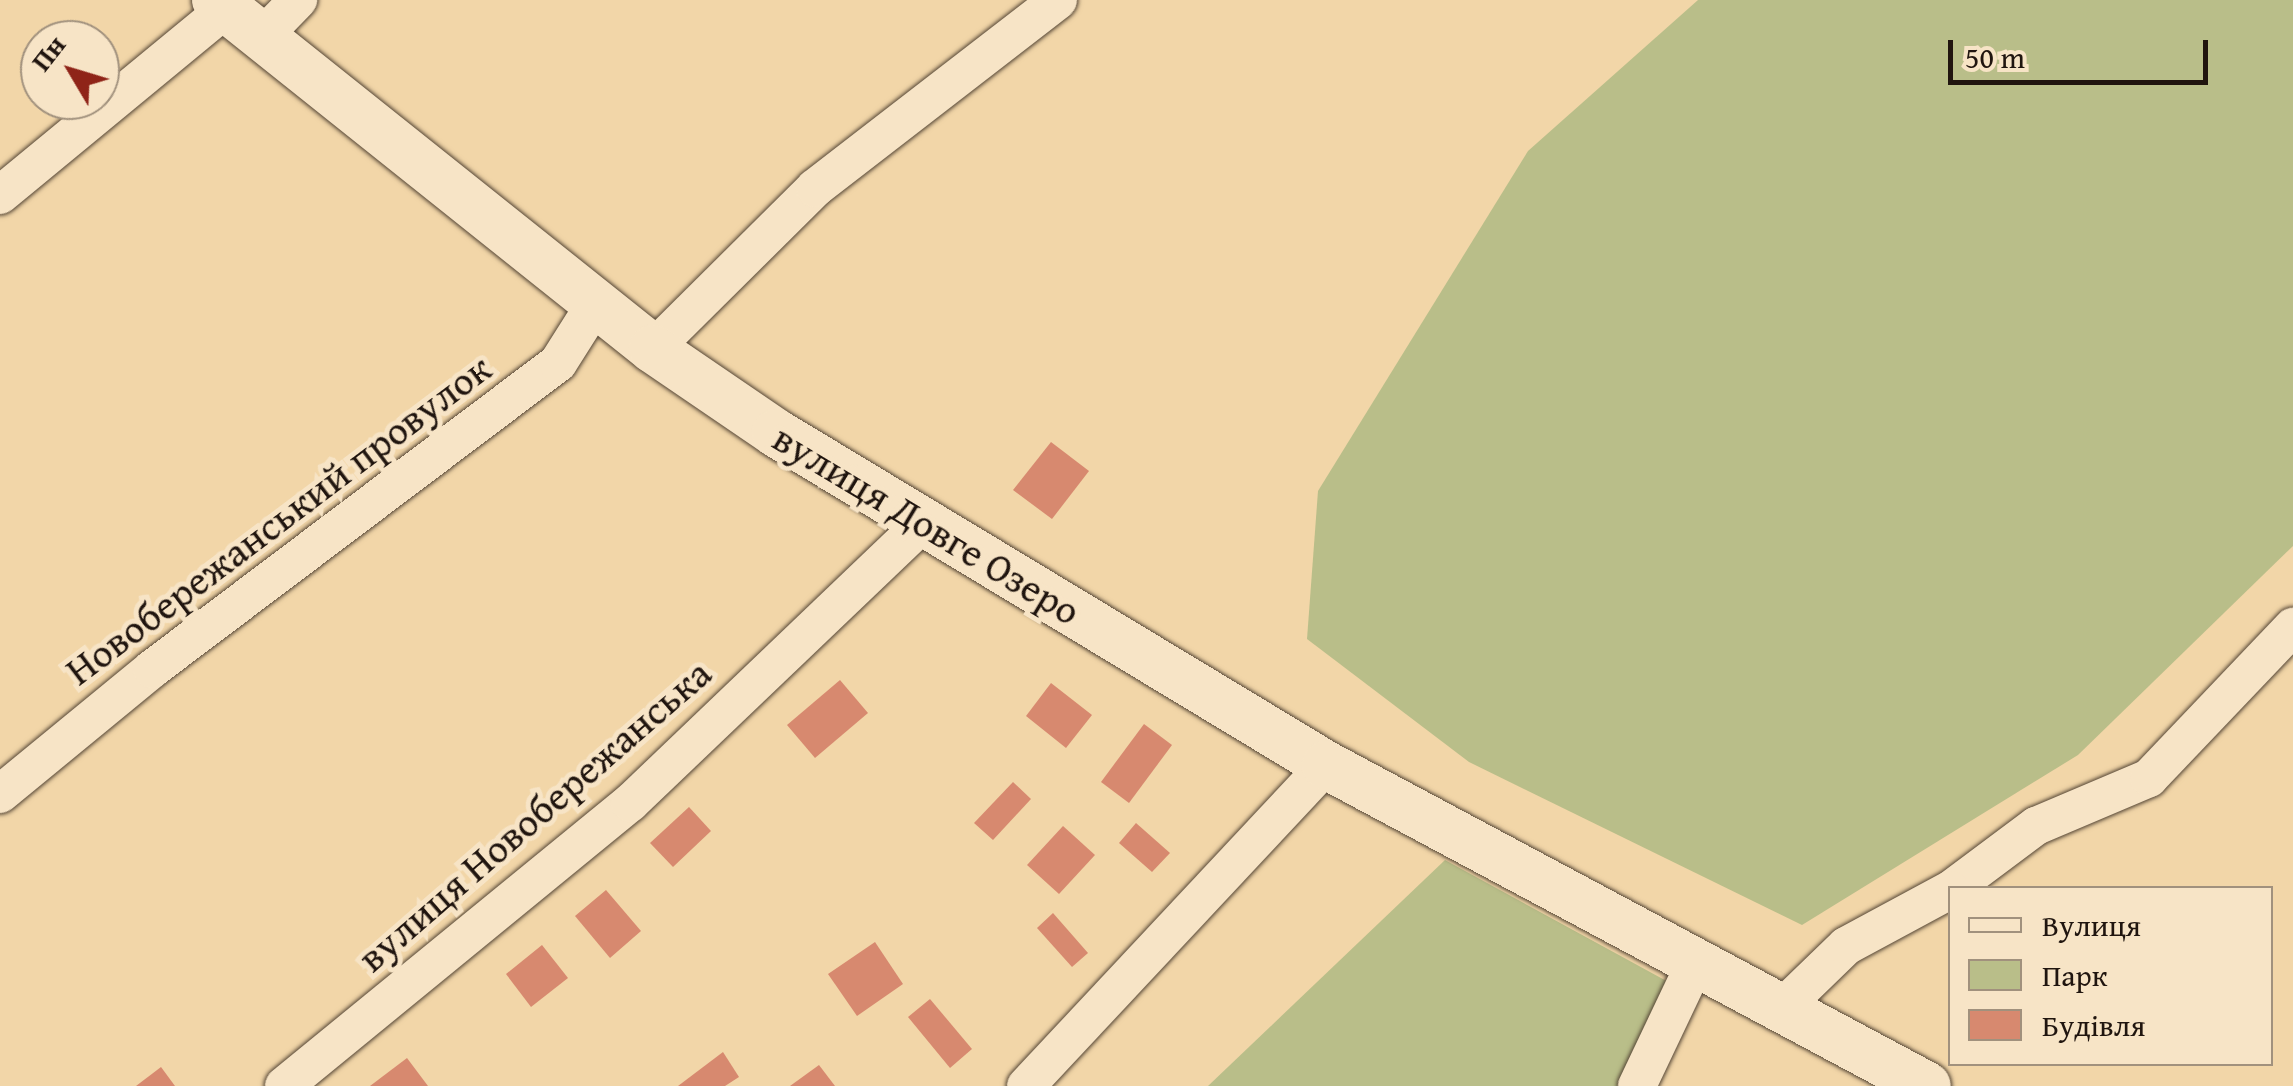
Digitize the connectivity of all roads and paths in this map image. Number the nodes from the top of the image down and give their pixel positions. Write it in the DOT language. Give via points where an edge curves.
graph roads {
  1 [pos="298,0"];
  2 [pos="1058,0"];
  3 [pos="235,15"];
  4 [pos="0,195"];
  5 [pos="596,303"];
  6 [pos="653,349"];
  7 [pos="924,522"];
  8 [pos="2293,626"];
  9 [pos="1326,765"];
  10 [pos="0,794"];
  11 [pos="1956,886"];
  12 [pos="1948,891"];
  13 [pos="1696,962"];
  14 [pos="1782,1008"];
  15 [pos="284,1086"];
  16 [pos="1026,1086"];
  17 [pos="1636,1086"];
  18 [pos="1927,1086"];
  1 -- 3 [label="street"];
  2 -- 6 [label="street" via="814,188"];
  3 -- 4 [label="street"];
  3 -- 5 [label="street, вулиця Довге Озеро"];
  5 -- 6 [label="street, вулиця Довге Озеро"];
  5 -- 10 [label="street, Новобережанський провулок" via="558,362 152,669"];
  6 -- 7 [label="street, вулиця Довге Озеро"];
  7 -- 9 [label="street, вулиця Довге Озеро"];
  7 -- 15 [label="street, вулиця Новобережанська" via="630,803"];
  8 -- 11 [label="street" via="2150,778 2036,826"];
  9 -- 13 [label="street, вулиця Довге Озеро"];
  9 -- 16 [label="street"];
  12 -- 14 [label="street" via="1846,946"];
  13 -- 14 [label="street, вулиця Довге Озеро"];
  13 -- 17 [label="street"];
  14 -- 18 [label="street, вулиця Довге Озеро"];
}
